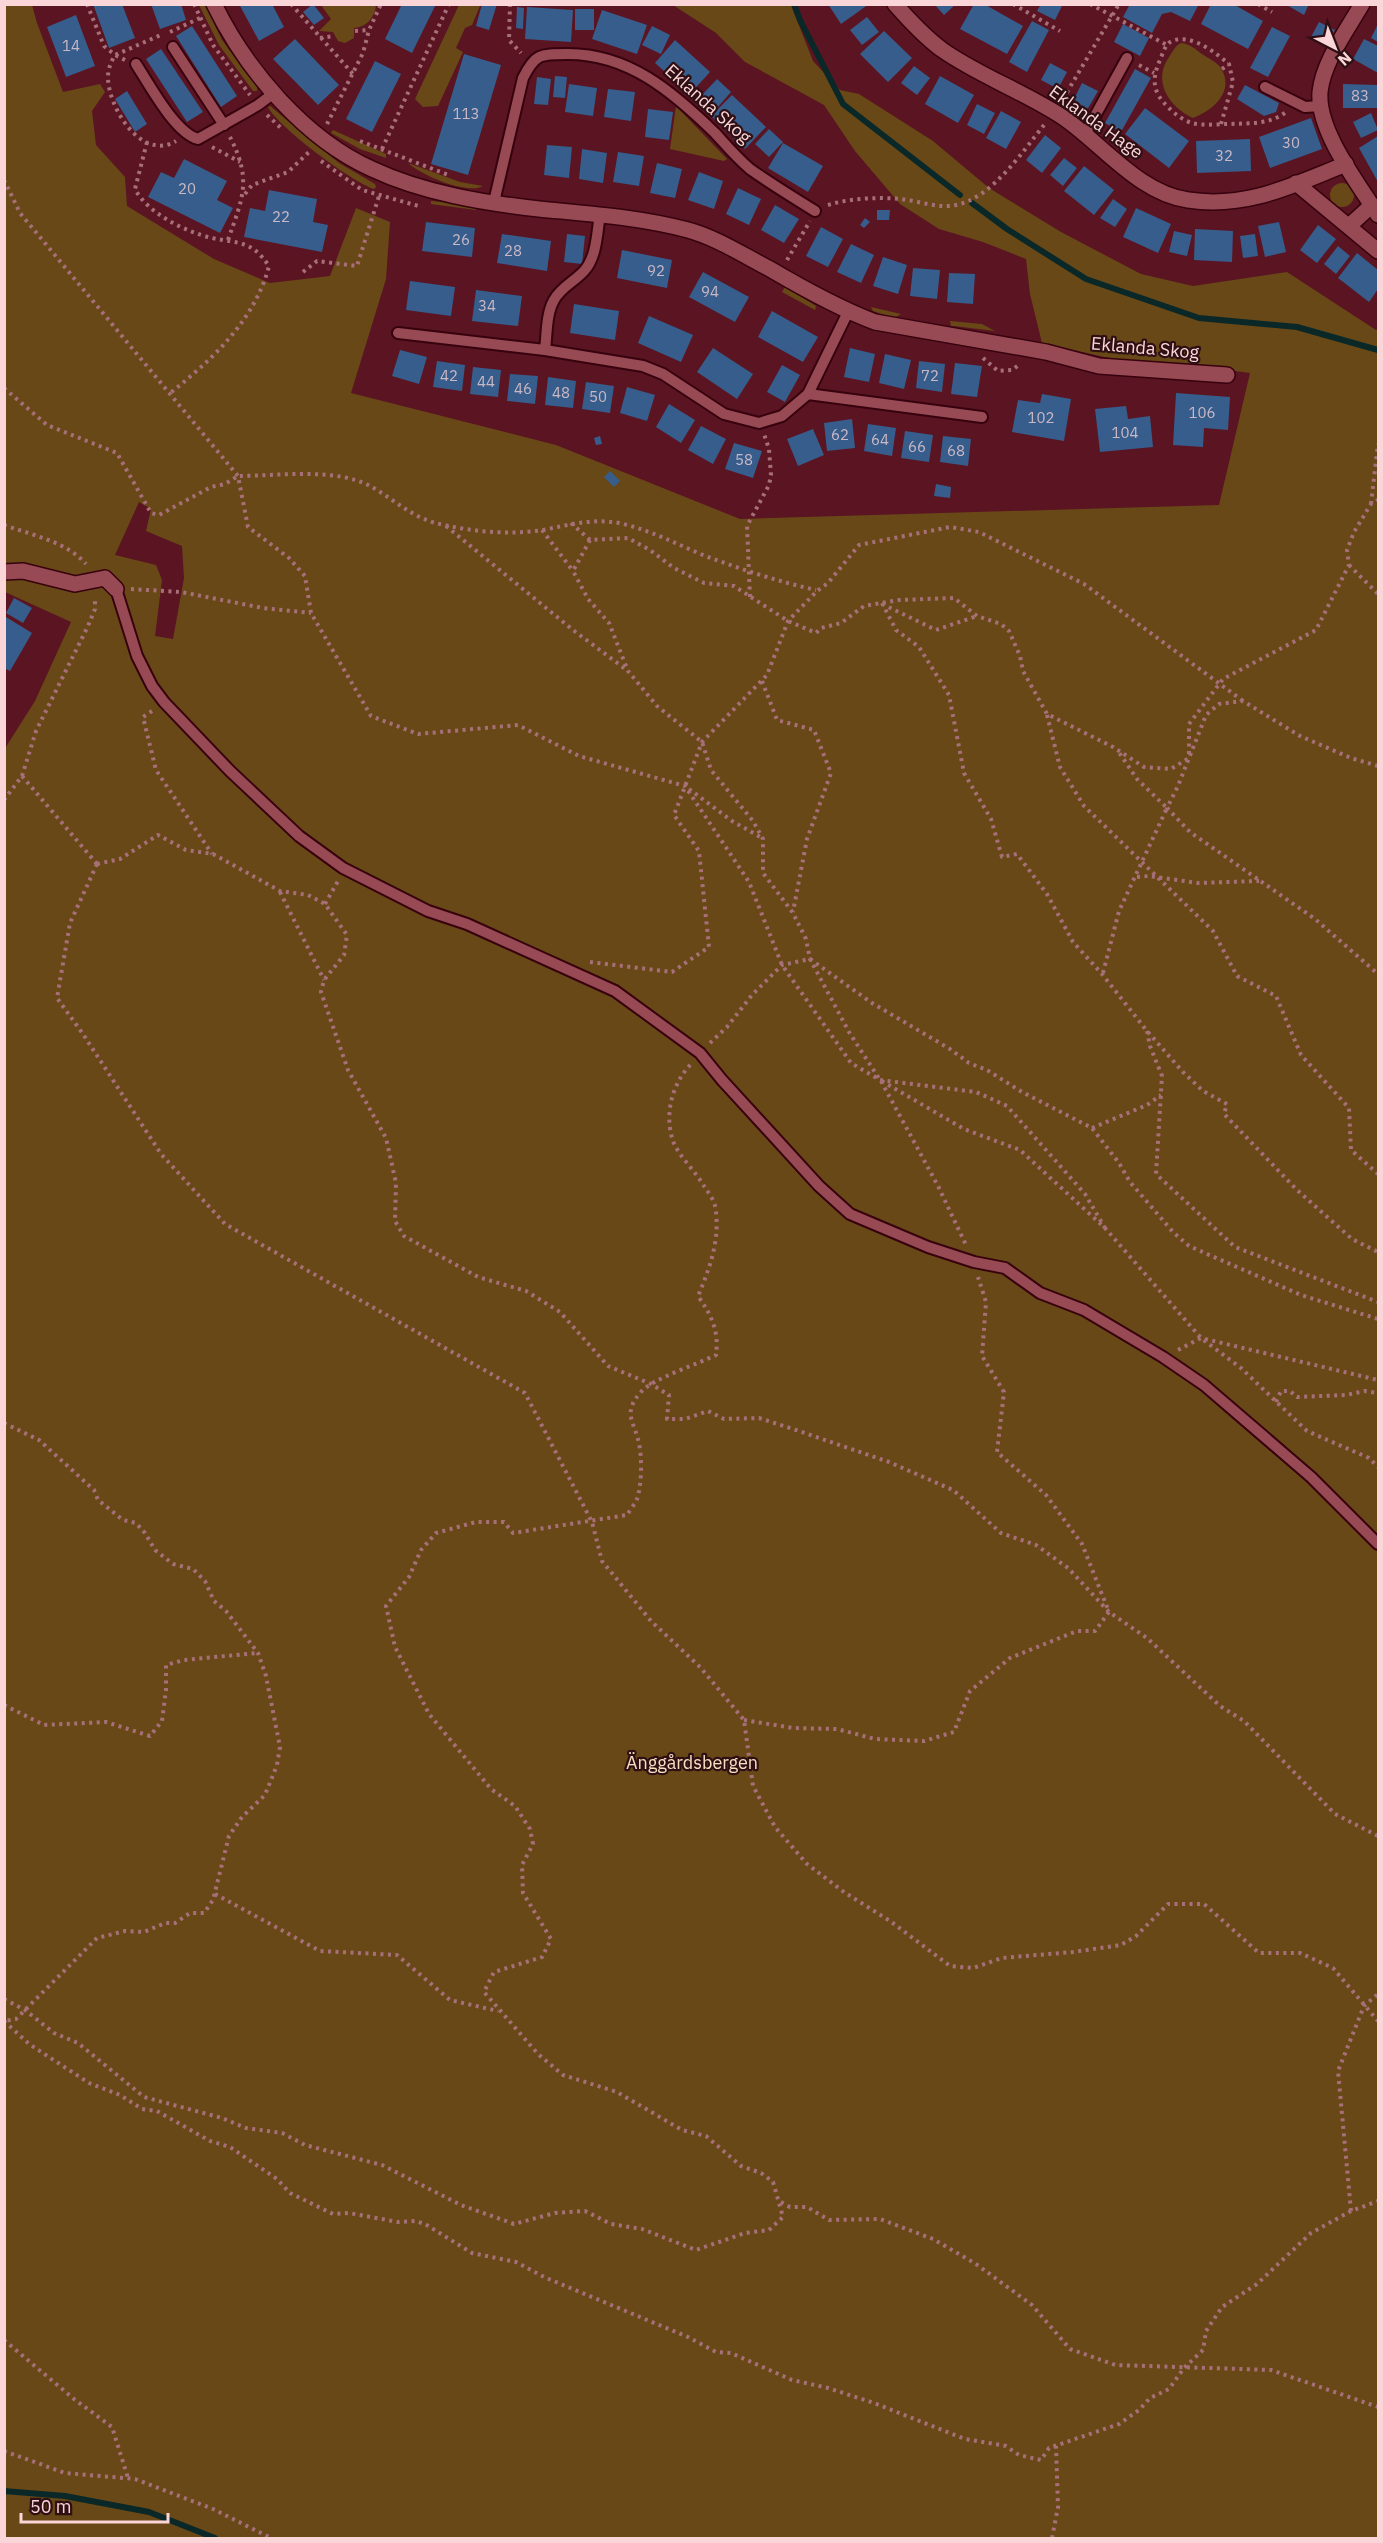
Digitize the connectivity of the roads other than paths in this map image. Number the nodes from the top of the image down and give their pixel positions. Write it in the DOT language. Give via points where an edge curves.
graph roads {
  1 [pos="214,4"];
  2 [pos="895,4"];
  3 [pos="1362,4"];
  4 [pos="173,47"];
  5 [pos="1127,58"];
  6 [pos="136,63"];
  7 [pos="1265,87"];
  8 [pos="274,93"];
  9 [pos="1321,106"];
  10 [pos="224,125"];
  11 [pos="1089,128"];
  12 [pos="1346,164"];
  13 [pos="1296,183"];
  14 [pos="494,202"];
  15 [pos="1375,210"];
  16 [pos="816,211"];
  17 [pos="600,213"];
  18 [pos="1349,226"];
  19 [pos="1378,252"];
  20 [pos="848,312"];
  21 [pos="398,333"];
  22 [pos="545,350"];
  23 [pos="1227,375"];
  24 [pos="808,394"];
  25 [pos="982,417"];
  26 [pos="4,572"];
  27 [pos="116,589"];
  28 [pos="1378,1544"];
  1 -- 8 [label="street, Eklanda Skog" via="237,46"];
  2 -- 11 [label="street, Eklanda Hage" via="942,49"];
  3 -- 9 [label="street" via="1324,76"];
  4 -- 10 [label="lane"];
  5 -- 11 [label="lane"];
  6 -- 10 [label="lane" via="176,124 192,137"];
  7 -- 9 [label="lane" via="1305,107"];
  8 -- 10 [label="lane"];
  8 -- 14 [label="street, Eklanda Skog" via="321,136 360,163 394,178"];
  9 -- 12 [label="street"];
  11 -- 13 [label="street, Eklanda Hage" via="1140,179 1186,200 1217,203 1260,198"];
  12 -- 13 [label="street, Eklanda Hage"];
  12 -- 15 [label="street"];
  13 -- 18 [label="street"];
  14 -- 16 [label="lane, Eklanda Skog" via="523,78 531,62 540,55 579,54 632,67 666,89 749,168"];
  14 -- 17 [label="street, Eklanda Skog"];
  15 -- 18 [label="street"];
  17 -- 20 [label="street, Eklanda Skog" via="646,220 715,240"];
  17 -- 22 [label="lane" via="589,263 554,301"];
  18 -- 19 [label="street"];
  20 -- 23 [label="street, Eklanda Skog" via="875,322 1046,352 1099,366"];
  20 -- 24 [label="lane"];
  21 -- 22 [label="lane"];
  22 -- 24 [label="lane" via="643,366 663,374 724,414 759,423 782,416"];
  24 -- 25 [label="lane"];
  26 -- 27 [label="street" via="23,571 75,584 105,578"];
  27 -- 28 [label="lane" via="137,656 152,686 299,836 343,868 428,911 467,924 615,991 700,1053 819,1186 850,1215 928,1247 1005,1268 1040,1293 1084,1310 1163,1357 1204,1385 1311,1477"];
}
